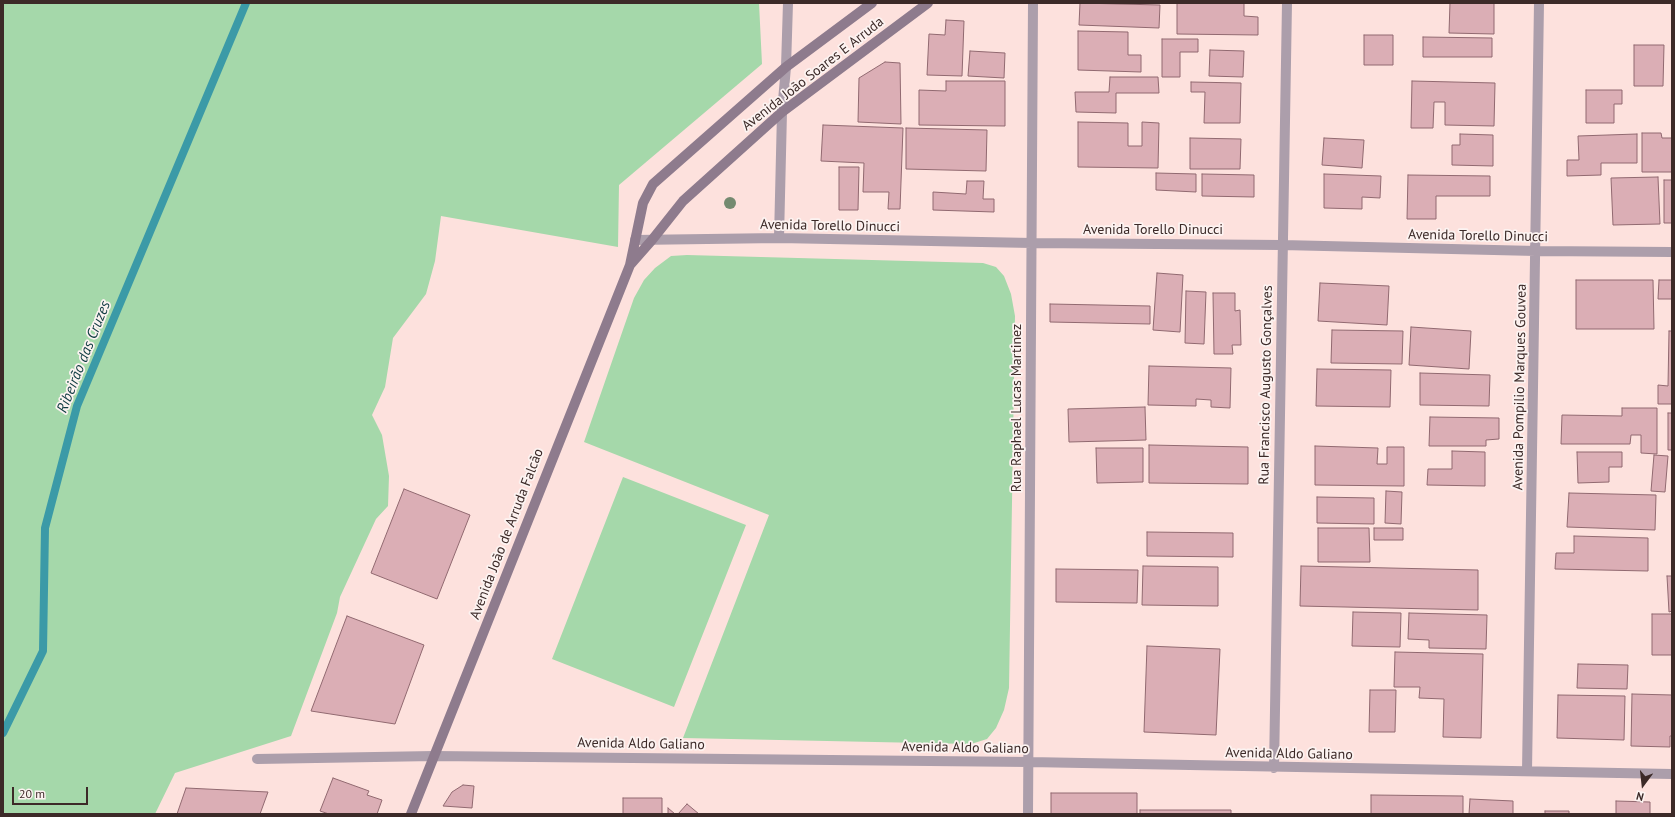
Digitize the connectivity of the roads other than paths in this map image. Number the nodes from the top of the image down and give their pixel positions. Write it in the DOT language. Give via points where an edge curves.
graph roads {
  1 [pos="788,3"];
  2 [pos="872,3"];
  3 [pos="928,3"];
  4 [pos="1033,3"];
  5 [pos="1287,3"];
  6 [pos="1538,3"];
  7 [pos="786,67"];
  8 [pos="782,112"];
  9 [pos="779,238"];
  10 [pos="635,240"];
  11 [pos="652,240"];
  12 [pos="1032,244"];
  13 [pos="1282,246"];
  14 [pos="1536,251"];
  15 [pos="1672,252"];
  16 [pos="630,265"];
  17 [pos="434,756"];
  18 [pos="257,759"];
  19 [pos="1028,762"];
  20 [pos="1274,768"];
  21 [pos="1527,771"];
  22 [pos="1672,774"];
  23 [pos="411,814"];
  24 [pos="1028,814"];
  1 -- 7 [label="street"];
  2 -- 7 [label="street, Avenida João Soares E Arruda"];
  3 -- 8 [label="street, Avenida João Soares E Arruda"];
  4 -- 12 [label="street, Rua Raphael Lucas Martinez"];
  5 -- 13 [label="street, Rua Francisco Augusto Gonçalves"];
  6 -- 14 [label="street, Avenida Pompilio Marques Gouvea"];
  7 -- 8 [label="street"];
  7 -- 10 [label="street, Avenida João Soares E Arruda" via="653,184 643,203"];
  8 -- 9 [label="street"];
  8 -- 11 [label="street, Avenida João Soares E Arruda" via="683,201"];
  9 -- 11 [label="street, Avenida Torello Dinucci"];
  9 -- 12 [label="street, Avenida Torello Dinucci"];
  10 -- 11 [label="street, Avenida Torello Dinucci"];
  10 -- 16 [label="street, Avenida João Soares E Arruda"];
  11 -- 16 [label="street, Avenida João Soares E Arruda"];
  12 -- 13 [label="street, Avenida Torello Dinucci"];
  12 -- 19 [label="street, Rua Raphael Lucas Martinez"];
  13 -- 14 [label="street, Avenida Torello Dinucci"];
  13 -- 20 [label="street, Rua Francisco Augusto Gonçalves"];
  14 -- 15 [label="street, Avenida Torello Dinucci"];
  14 -- 21 [label="street, Avenida Pompilio Marques Gouvea"];
  16 -- 17 [label="street, Avenida João de Arruda Falcão"];
  17 -- 18 [label="street, Avenida Aldo Galiano"];
  17 -- 19 [label="street, Avenida Aldo Galiano"];
  17 -- 23 [label="street, Avenida João de Arruda Falcão"];
  19 -- 20 [label="street, Avenida Aldo Galiano"];
  19 -- 24 [label="street, Rua Raphael Lucas Martinez"];
  20 -- 21 [label="street, Avenida Aldo Galiano"];
  21 -- 22 [label="street, Avenida Aldo Galiano"];
}
